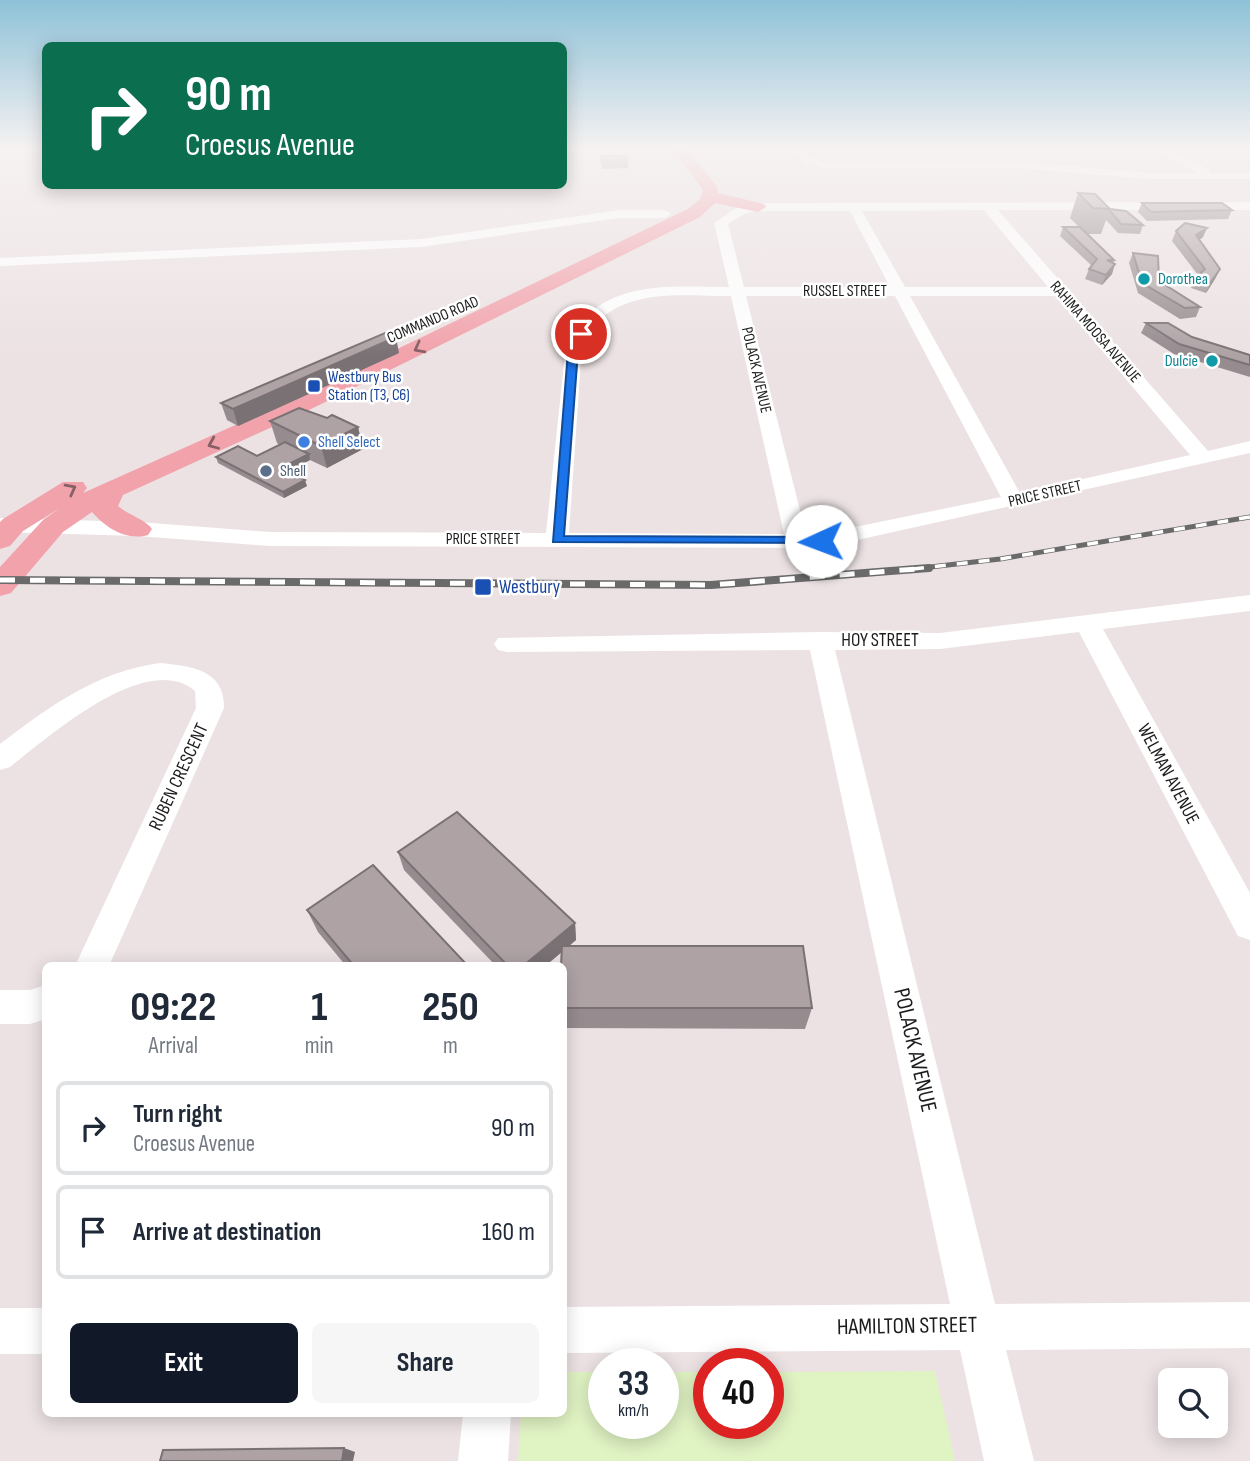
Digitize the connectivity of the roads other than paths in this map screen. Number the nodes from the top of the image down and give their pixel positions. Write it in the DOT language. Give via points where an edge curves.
graph roads {
  1 [pos="596,218"];
  2 [pos="618,218"];
  3 [pos="671,218"];
  4 [pos="673,218"];
  5 [pos="731,218"];
  6 [pos="859,218"];
  7 [pos="997,218"];
  8 [pos="721,223"];
  9 [pos="639,227"];
  10 [pos="0,262"];
  11 [pos="899,291"];
  12 [pos="1058,291"];
  13 [pos="738,292"];
  14 [pos="363,350"];
  15 [pos="1250,447"];
  16 [pos="1203,457"];
  17 [pos="124,472"];
  18 [pos="1014,501"];
  19 [pos="54,526"];
  20 [pos="138,529"];
  21 [pos="4,530"];
  22 [pos="557,540"];
  23 [pos="797,542"];
  24 [pos="7,578"];
  25 [pos="1250,603"];
  26 [pos="1087,623"];
  27 [pos="820,640"];
  28 [pos="507,643"];
  29 [pos="0,759"];
  30 [pos="1250,925"];
  31 [pos="94,962"];
  32 [pos="42,1003"];
  33 [pos="0,1007"];
  34 [pos="978,1325"];
  35 [pos="1250,1325"];
  36 [pos="567,1330"];
  37 [pos="487,1417"];
  38 [pos="483,1461"];
  39 [pos="1009,1461"];
  1 -- 10 [label="street" via="421,243"];
  2 -- 9 [label="street"];
  3 -- 9 [label="main road, COMMANDO ROAD"];
  3 -- 17 [label="main road, COMMANDO ROAD, one-way" via="308,401"];
  4 -- 8 [label="street"];
  5 -- 8 [label="street"];
  6 -- 11 [label="street"];
  7 -- 12 [label="street, RAHIMA MOOSA AVENUE"];
  8 -- 13 [label="street, POLACK AVENUE"];
  9 -- 14 [label="main road, COMMANDO ROAD"];
  11 -- 12 [label="street, RUSSEL STREET"];
  11 -- 13 [label="street, RUSSEL STREET"];
  11 -- 18 [label="street"];
  12 -- 16 [label="street, RAHIMA MOOSA AVENUE"];
  13 -- 22 [label="street, RUSSEL STREET" via="632,293 615,302 581,334 574,345"];
  13 -- 23 [label="street, POLACK AVENUE"];
  15 -- 16 [label="street, PRICE STREET"];
  16 -- 18 [label="street, PRICE STREET"];
  17 -- 19 [label="main road, COMMANDO ROAD"];
  17 -- 20 [label="main road" via="103,508 120,523"];
  21 -- 17 [label="main road, COMMANDO ROAD, one-way" via="47,502"];
  18 -- 23 [label="street, PRICE STREET" via="848,537"];
  19 -- 20 [label="street, PRICE STREET"];
  19 -- 21 [label="street, PRICE STREET"];
  19 -- 24 [label="main road, COMMANDO ROAD"];
  20 -- 22 [label="street, PRICE STREET" via="270,538"];
  22 -- 23 [label="street, PRICE STREET"];
  25 -- 26 [label="street, HOY STREET"];
  26 -- 27 [label="street, HOY STREET" via="940,640"];
  26 -- 30 [label="street, WELMAN AVENUE"];
  27 -- 28 [label="street, HOY STREET"];
  27 -- 34 [label="street, POLACK AVENUE"];
  29 -- 31 [label="street, RUBEN CRESCENT" via="81,699 114,682 177,673 199,677 208,687 210,708"];
  32 -- 33 [label="street"];
  34 -- 35 [label="street, HAMILTON STREET"];
  34 -- 36 [label="street, HAMILTON STREET"];
  34 -- 39 [label="street, POLACK AVENUE"];
  37 -- 38 [label="street"];
}
